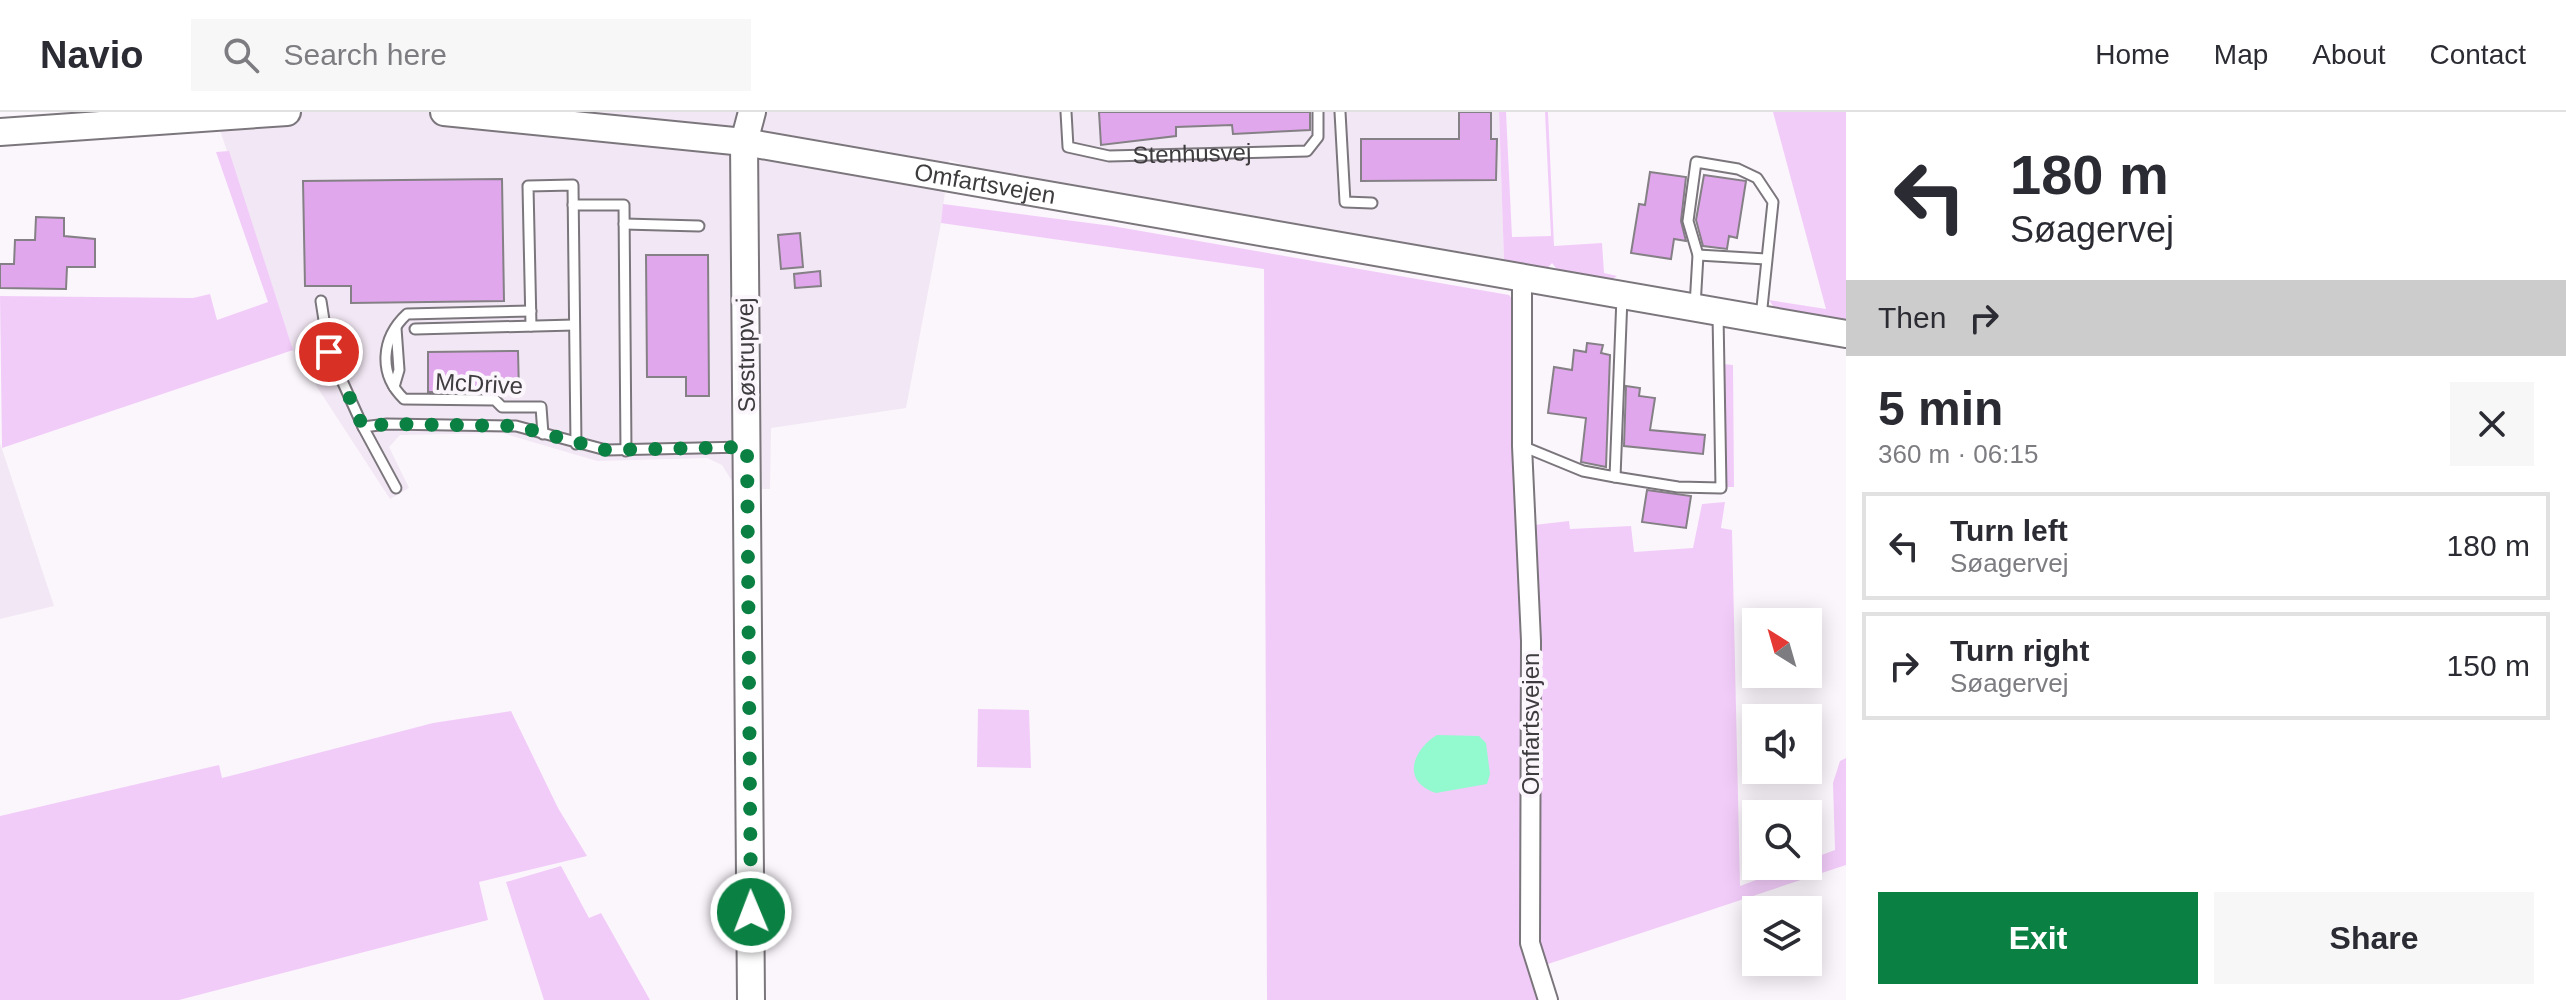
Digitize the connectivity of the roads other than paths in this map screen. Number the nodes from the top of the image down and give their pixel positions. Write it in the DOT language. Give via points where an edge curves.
graph roads {
  1 [pos="287,112"];
  2 [pos="444,112"];
  3 [pos="735,112"];
  4 [pos="752,112"];
  5 [pos="1066,112"];
  6 [pos="1318,112"];
  7 [pos="1340,112"];
  8 [pos="0,132"];
  9 [pos="744,142"];
  10 [pos="1372,203"];
  11 [pos="573,205"];
  12 [pos="624,224"];
  13 [pos="699,226"];
  14 [pos="1698,255"];
  15 [pos="1766,259"];
  16 [pos="1522,280"];
  17 [pos="1622,297"];
  18 [pos="321,301"];
  19 [pos="531,311"];
  20 [pos="1706,311"];
  21 [pos="1761,320"];
  22 [pos="574,325"];
  23 [pos="531,326"];
  24 [pos="415,329"];
  25 [pos="1846,334"];
  26 [pos="363,427"];
  27 [pos="543,434"];
  28 [pos="576,444"];
  29 [pos="1522,446"];
  30 [pos="747,447"];
  31 [pos="626,451"];
  32 [pos="1615,477"];
  33 [pos="396,488"];
  34 [pos="751,1000"];
  35 [pos="1548,1000"];
  1 -- 8 [label="main road"];
  2 -- 9 [label="main road, Omfartsvejen"];
  3 -- 9 [label="main road"];
  4 -- 9 [label="main road"];
  5 -- 6 [label="lane, Stenhusvej" via="1068,147 1109,156 1307,151 1318,137"];
  7 -- 10 [label="lane" via="1345,202"];
  9 -- 16 [label="main road, Omfartsvejen"];
  9 -- 30 [label="main road, Søstrupvej"];
  11 -- 12 [label="lane" via="624,205"];
  11 -- 19 [label="lane" via="573,185 528,186"];
  11 -- 22 [label="lane"];
  12 -- 13 [label="lane"];
  12 -- 31 [label="lane"];
  14 -- 15 [label="lane"];
  14 -- 15 [label="lane" via="1688,221 1696,162 1757,178 1773,202"];
  14 -- 20 [label="lane"];
  15 -- 21 [label="lane"];
  16 -- 17 [label="main road, Omfartsvejen"];
  16 -- 29 [label="street, Omfartsvejen"];
  17 -- 20 [label="main road, Omfartsvejen"];
  17 -- 32 [label="lane"];
  18 -- 26 [label="lane" via="329,352"];
  19 -- 23 [label="lane"];
  19 -- 27 [label="lane, McDrive" via="407,314 395,324 385,367 404,399 495,400 502,407 541,407"];
  20 -- 21 [label="main road, Omfartsvejen"];
  20 -- 32 [label="lane" via="1721,488"];
  21 -- 25 [label="main road, Omfartsvejen"];
  22 -- 23 [label="lane"];
  22 -- 28 [label="lane"];
  23 -- 24 [label="lane"];
  26 -- 27 [label="lane" via="516,426"];
  26 -- 33 [label="lane"];
  27 -- 28 [label="lane"];
  28 -- 31 [label="lane"];
  29 -- 32 [label="lane" via="1583,471"];
  29 -- 35 [label="street, Omfartsvejen" via="1531,641 1530,943"];
  30 -- 31 [label="lane"];
  30 -- 34 [label="main road, Søstrupvej"];
}
